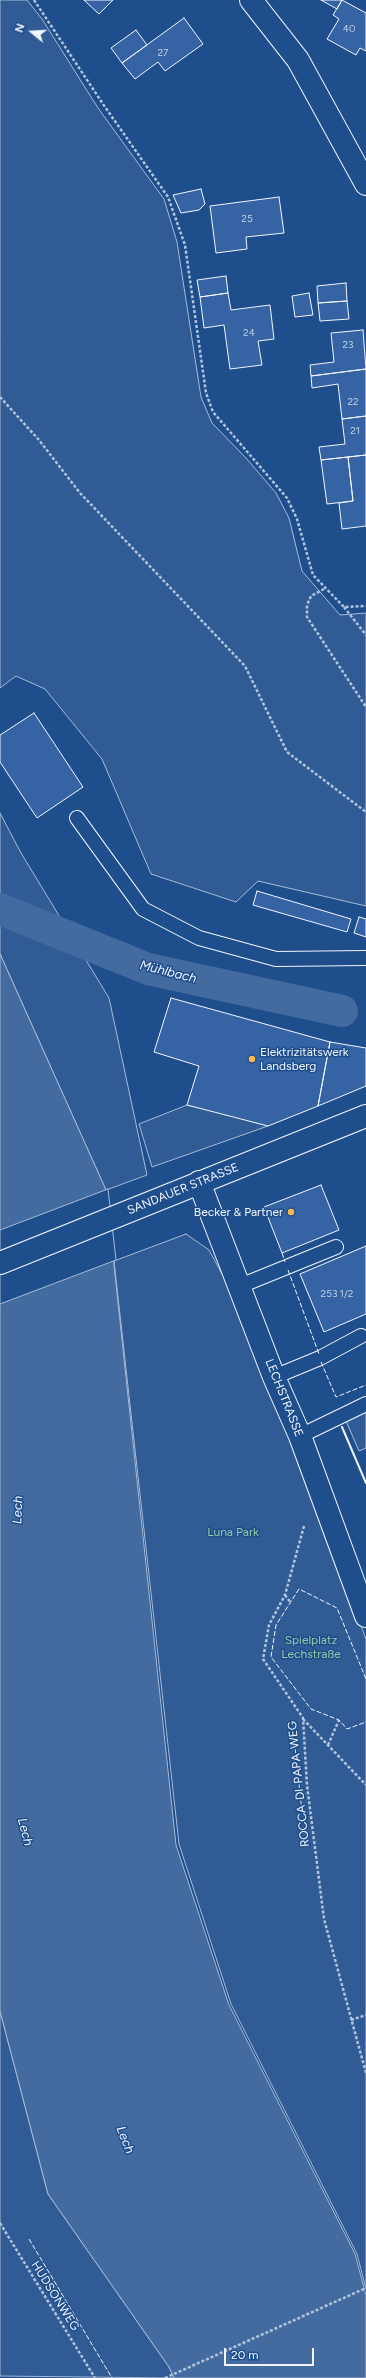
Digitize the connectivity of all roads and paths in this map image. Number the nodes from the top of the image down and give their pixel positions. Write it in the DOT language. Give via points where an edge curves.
graph roads {
  1 [pos="34,0"];
  2 [pos="251,0"];
  3 [pos="366,184"];
  4 [pos="0,397"];
  5 [pos="324,589"];
  6 [pos="366,606"];
  7 [pos="344,607"];
  8 [pos="366,635"];
  9 [pos="366,707"];
  10 [pos="366,812"];
  11 [pos="78,818"];
  12 [pos="366,958"];
  13 [pos="366,1116"];
  14 [pos="199,1182"];
  15 [pos="336,1247"];
  16 [pos="0,1263"];
  17 [pos="240,1286"];
  18 [pos="361,1336"];
  19 [pos="274,1377"];
  20 [pos="366,1404"];
  21 [pos="300,1436"];
  22 [pos="315,1482"];
  23 [pos="285,1595"];
  24 [pos="291,1603"];
  25 [pos="366,1616"];
  26 [pos="302,1718"];
  27 [pos="339,1720"];
  28 [pos="328,1745"];
  29 [pos="366,1785"];
  30 [pos="366,2015"];
  31 [pos="351,2020"];
  32 [pos="366,2073"];
  33 [pos="0,2223"];
  34 [pos="366,2288"];
  35 [pos="95,2378"];
  36 [pos="165,2378"];
  1 -- 5 [label="path" via="168,197 185,245 206,393 213,412 288,498 297,519 308,565"];
  2 -- 3 [label="street" via="298,60"];
  4 -- 10 [label="path" via="39,440 80,493 245,666 287,752"];
  5 -- 7 [label="path"];
  5 -- 9 [label="path" via="311,596 306,605 307,617"];
  6 -- 7 [label="path"];
  7 -- 8 [label="path"];
  11 -- 12 [label="lane" via="143,909 199,938 276,959"];
  13 -- 14 [label="street, SANDAUER STRASSE"];
  14 -- 16 [label="street, SANDAUER STRASSE"];
  14 -- 17 [label="street, LECHSTRASSE"];
  15 -- 17 [label="lane"];
  17 -- 19 [label="street, LECHSTRASSE"];
  18 -- 19 [label="lane" via="320,1358"];
  19 -- 21 [label="street, LECHSTRASSE"];
  20 -- 21 [label="lane"];
  21 -- 22 [label="street, LECHSTRASSE"];
  22 -- 23 [label="path, ROCCA-DI-PAPA-WEG"];
  22 -- 25 [label="street, LECHSTRASSE"];
  23 -- 24 [label="path"];
  23 -- 26 [label="path, ROCCA-DI-PAPA-WEG" via="269,1625 263,1659"];
  26 -- 28 [label="path"];
  26 -- 31 [label="path, ROCCA-DI-PAPA-WEG" via="307,1786 324,1919"];
  27 -- 28 [label="path"];
  28 -- 29 [label="path"];
  30 -- 31 [label="path"];
  31 -- 32 [label="path, ROCCA-DI-PAPA-WEG"];
  33 -- 35 [label="path, HUDSONWEG"];
  34 -- 36 [label="path"];
}
